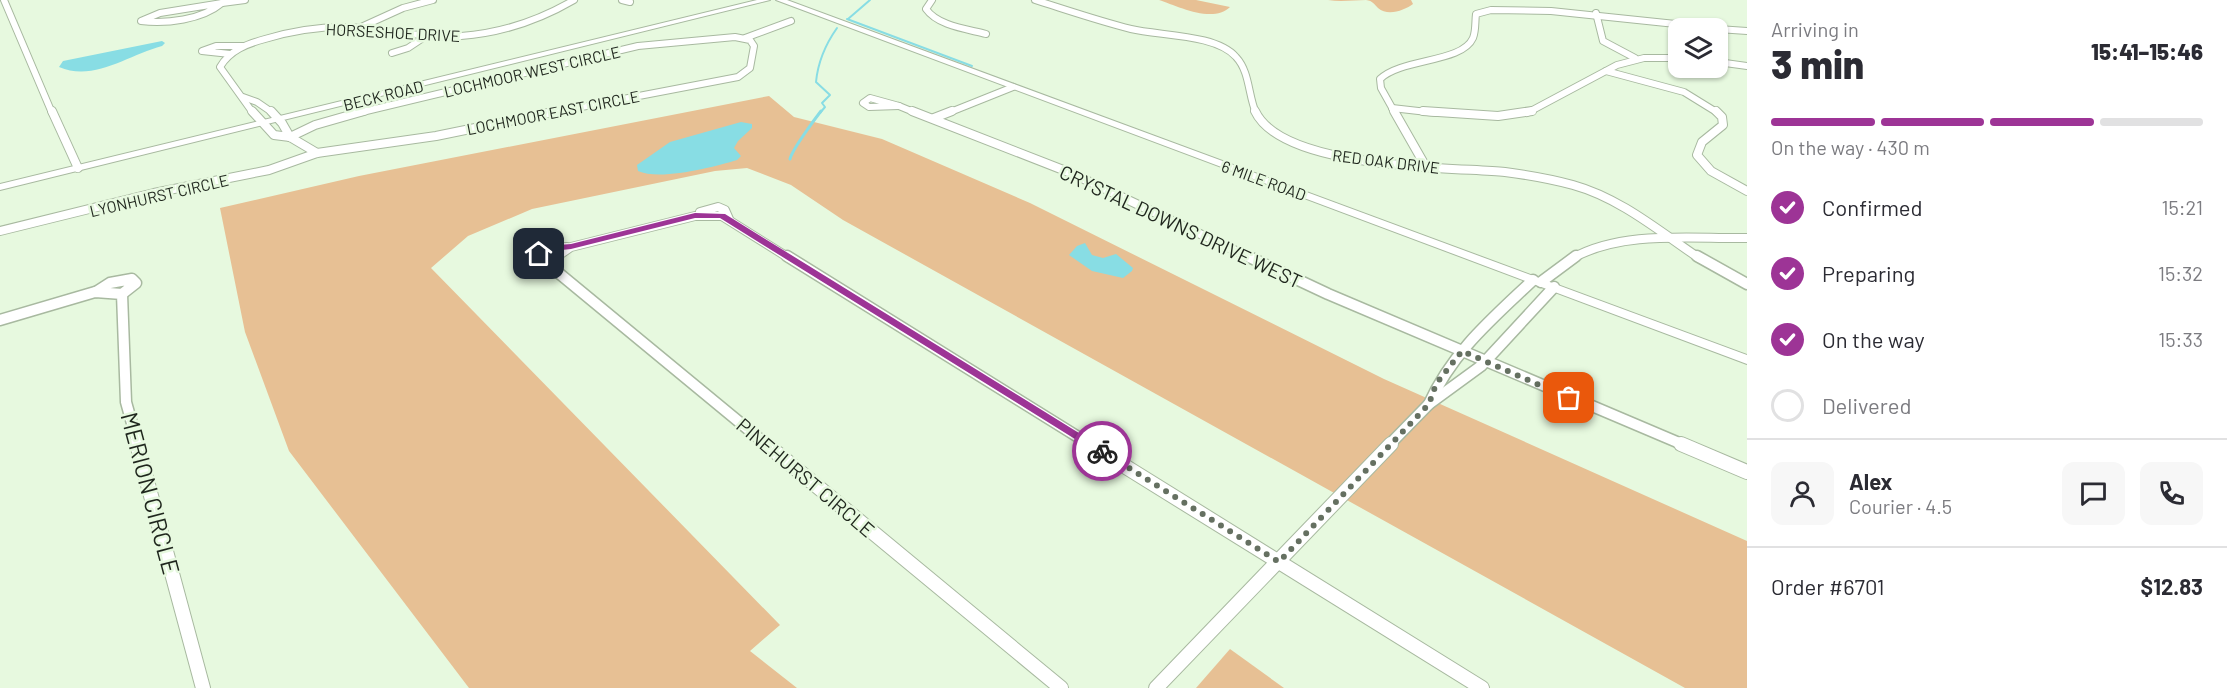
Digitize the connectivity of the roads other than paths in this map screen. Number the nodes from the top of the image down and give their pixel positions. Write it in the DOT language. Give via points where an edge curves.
graph roads {
  1 [pos="4,0"];
  2 [pos="245,0"];
  3 [pos="433,0"];
  4 [pos="574,0"];
  5 [pos="622,0"];
  6 [pos="760,0"];
  7 [pos="766,0"];
  8 [pos="780,0"];
  9 [pos="932,0"];
  10 [pos="1035,0"];
  11 [pos="630,2"];
  12 [pos="222,3"];
  13 [pos="1596,13"];
  14 [pos="791,21"];
  15 [pos="1668,23"];
  16 [pos="359,28"];
  17 [pos="1728,30"];
  18 [pos="1747,31"];
  19 [pos="986,34"];
  20 [pos="426,36"];
  21 [pos="745,38"];
  22 [pos="243,46"];
  23 [pos="392,53"];
  24 [pos="230,54"];
  25 [pos="1635,58"];
  26 [pos="1668,58"];
  27 [pos="1728,63"];
  28 [pos="1747,66"];
  29 [pos="1606,71"];
  30 [pos="1013,87"];
  31 [pos="243,97"];
  32 [pos="899,106"];
  33 [pos="1392,108"];
  34 [pos="276,117"];
  35 [pos="934,118"];
  36 [pos="261,121"];
  37 [pos="290,137"];
  38 [pos="317,153"];
  39 [pos="76,165"];
  40 [pos="1426,167"];
  41 [pos="0,180"];
  42 [pos="0,187"];
  43 [pos="1747,191"];
  44 [pos="0,231"];
  45 [pos="1747,238"];
  46 [pos="1675,240"];
  47 [pos="1537,281"];
  48 [pos="1747,284"];
  49 [pos="1554,287"];
  50 [pos="95,292"];
  51 [pos="122,294"];
  52 [pos="0,320"];
  53 [pos="1462,351"];
  54 [pos="1747,360"];
  55 [pos="1487,362"];
  56 [pos="1429,404"];
  57 [pos="1747,472"];
  58 [pos="1279,562"];
  59 [pos="202,688"];
  60 [pos="1061,688"];
  61 [pos="1156,688"];
  62 [pos="1482,688"];
  1 -- 39 [label="street"];
  2 -- 12 [label="street"];
  3 -- 16 [label="street" via="403,8"];
  4 -- 20 [label="street, HORSESHOE DRIVE" via="547,17 512,29 459,37"];
  5 -- 11 [label="street"];
  6 -- 34 [label="main road, BECK ROAD"];
  7 -- 34 [label="main road, BECK ROAD"];
  8 -- 30 [label="main road, 6 MILE ROAD"];
  9 -- 19 [label="street" via="926,9 933,17"];
  10 -- 40 [label="street, RED OAK DRIVE" via="1135,30 1205,42 1230,52 1241,63 1258,117 1273,131 1346,158"];
  12 -- 12 [label="street" via="160,13 141,21 154,23 205,14"];
  13 -- 15 [label="street"];
  13 -- 25 [label="street" via="1603,41"];
  13 -- 33 [label="street" via="1521,4 1483,8 1476,14 1469,43 1440,57 1398,67 1383,75 1380,85"];
  14 -- 21 [label="street, LOCHMOOR WEST CIRCLE"];
  16 -- 20 [label="street, HORSESHOE DRIVE"];
  16 -- 22 [label="street, HORSESHOE DRIVE" via="314,28"];
  17 -- 18 [label="street"];
  20 -- 23 [label="street"];
  21 -- 37 [label="street, LOCHMOOR WEST CIRCLE" via="638,46 348,115"];
  21 -- 38 [label="street, LOCHMOOR EAST CIRCLE" via="754,46 750,68 738,77 436,136"];
  22 -- 24 [label="street, HORSESHOE DRIVE"];
  22 -- 24 [label="street, HORSESHOE DRIVE" via="216,46 202,51"];
  24 -- 31 [label="street" via="220,67"];
  25 -- 26 [label="street"];
  25 -- 29 [label="street"];
  27 -- 28 [label="street"];
  29 -- 33 [label="street" via="1541,108 1522,114"];
  29 -- 43 [label="street" via="1683,92 1714,108 1723,125 1701,142 1697,155 1711,171"];
  30 -- 35 [label="street"];
  30 -- 47 [label="main road, 6 MILE ROAD"];
  31 -- 34 [label="street" via="261,102"];
  31 -- 36 [label="street"];
  32 -- 35 [label="street, CRYSTAL DOWNS DRIVE WEST"];
  33 -- 40 [label="street"];
  34 -- 36 [label="main road, BECK ROAD"];
  34 -- 37 [label="street"];
  35 -- 53 [label="street, CRYSTAL DOWNS DRIVE WEST" via="1071,173 1328,294"];
  36 -- 37 [label="street" via="274,135"];
  36 -- 39 [label="main road, BECK ROAD"];
  37 -- 38 [label="street"];
  38 -- 44 [label="street, LYONHURST CIRCLE" via="269,170 154,193"];
  39 -- 41 [label="main road, BECK ROAD"];
  39 -- 42 [label="main road, BECK ROAD"];
  40 -- 46 [label="street, RED OAK DRIVE" via="1528,176 1575,185 1623,205"];
  45 -- 46 [label="street"];
  46 -- 47 [label="street" via="1627,242 1587,251"];
  46 -- 48 [label="street, RED OAK DRIVE"];
  47 -- 49 [label="main road, 6 MILE ROAD"];
  47 -- 53 [label="street"];
  49 -- 54 [label="main road, 6 MILE ROAD"];
  49 -- 55 [label="street"];
  50 -- 51 [label="street, MERION CIRCLE"];
  50 -- 51 [label="street, MERION CIRCLE" via="110,283 132,279 136,283"];
  50 -- 52 [label="street, MERION CIRCLE"];
  51 -- 59 [label="street, MERION CIRCLE" via="126,402"];
  53 -- 55 [label="street, CRYSTAL DOWNS DRIVE WEST"];
  53 -- 56 [label="street" via="1436,384"];
  55 -- 56 [label="street"];
  55 -- 57 [label="street, CRYSTAL DOWNS DRIVE WEST"];
  56 -- 58 [label="street"];
  58 -- 60 [label="street, PINEHURST CIRCLE" via="729,219 714,214 695,216 571,247 557,255 552,265"];
  58 -- 61 [label="street"];
  58 -- 62 [label="street, PINEHURST CIRCLE"];
}
